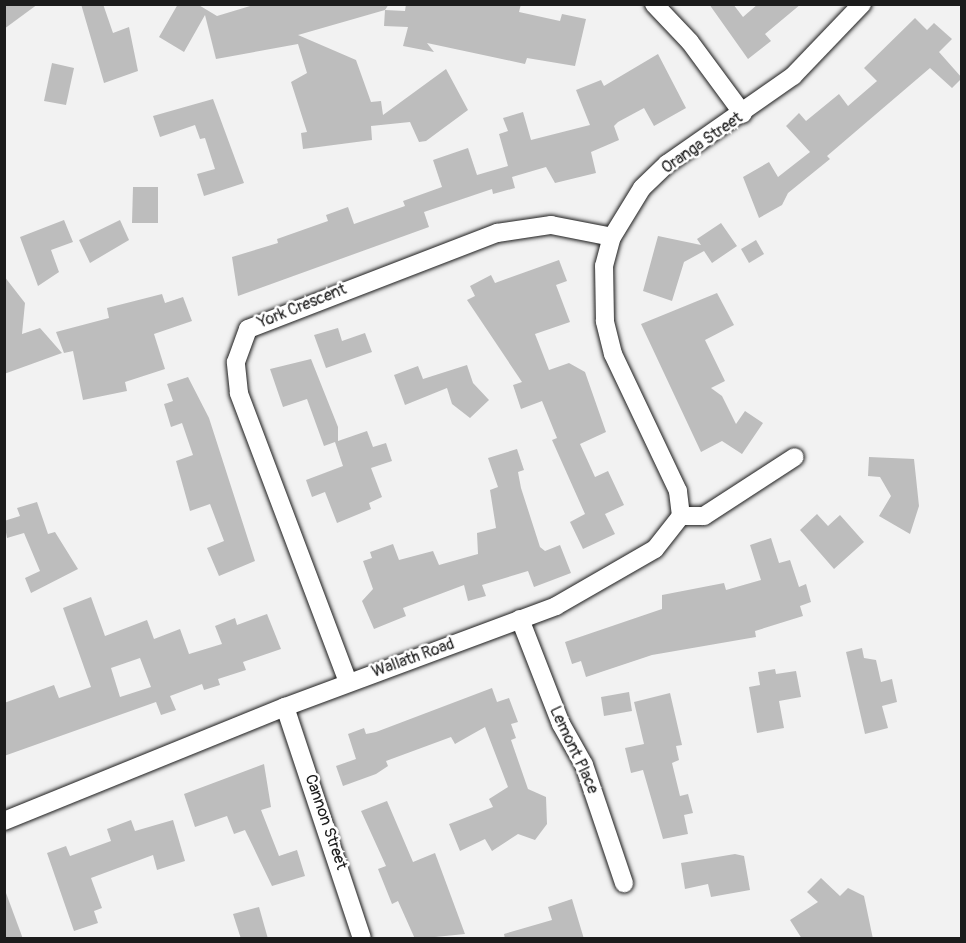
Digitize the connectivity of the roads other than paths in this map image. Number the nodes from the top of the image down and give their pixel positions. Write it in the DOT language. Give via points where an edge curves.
graph roads {
  1 [pos="654,4"];
  2 [pos="862,4"];
  3 [pos="743,114"];
  4 [pos="612,237"];
  5 [pos="795,458"];
  6 [pos="681,516"];
  7 [pos="520,620"];
  8 [pos="348,682"];
  9 [pos="285,706"];
  10 [pos="4,821"];
  11 [pos="624,883"];
  12 [pos="362,939"];
  1 -- 3 [label="street" via="690,42"];
  2 -- 3 [label="street, Oranga Street" via="827,46"];
  3 -- 4 [label="street, Oranga Street" via="667,164 642,188"];
  4 -- 6 [label="street, Oranga Street" via="604,266 604,321 613,354 678,491"];
  4 -- 8 [label="street, York Crescent" via="551,225 497,233 248,329 236,362 239,393"];
  5 -- 6 [label="street" via="704,516"];
  6 -- 7 [label="street, Wallath Road" via="674,532 632,565"];
  7 -- 8 [label="street, Wallath Road"];
  7 -- 11 [label="street, Lemont Place" via="561,724 584,765"];
  8 -- 9 [label="street, Wallath Road"];
  9 -- 10 [label="street, Wallath Road"];
  9 -- 12 [label="street, Cannon Street"];
}
